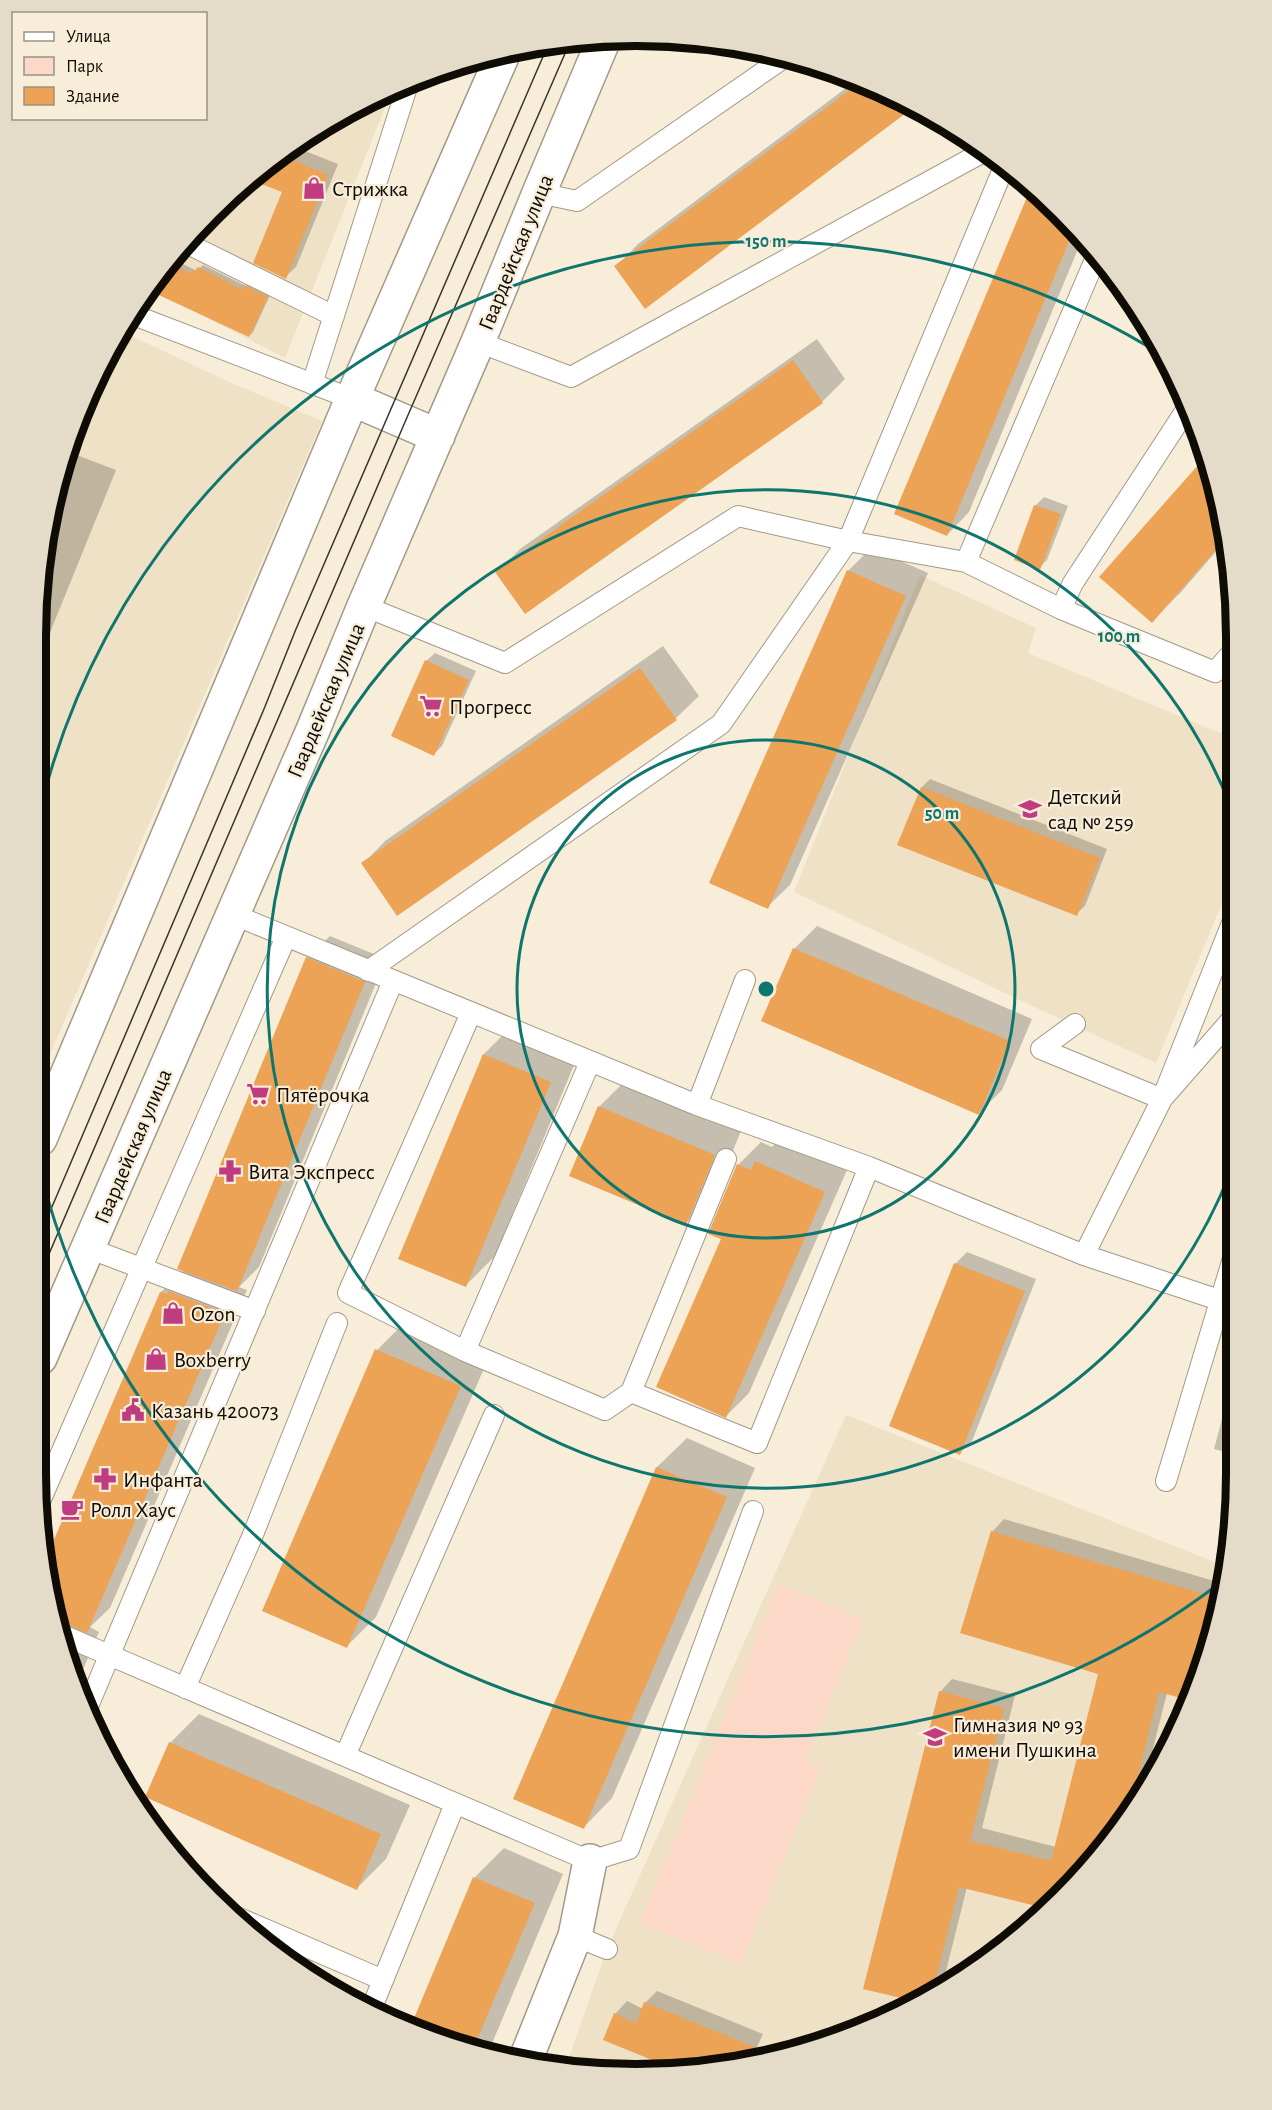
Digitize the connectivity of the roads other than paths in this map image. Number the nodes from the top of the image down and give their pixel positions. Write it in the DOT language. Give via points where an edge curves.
graph roads {
  1 [pos="600,48"];
  2 [pos="499,63"];
  3 [pos="775,64"];
  4 [pos="405,93"];
  5 [pos="977,155"];
  6 [pos="1001,173"];
  7 [pos="539,193"];
  8 [pos="193,247"];
  9 [pos="1093,264"];
  10 [pos="334,316"];
  11 [pos="140,317"];
  12 [pos="478,342"];
  13 [pos="312,384"];
  14 [pos="352,399"];
  15 [pos="1183,415"];
  16 [pos="438,436"];
  17 [pos="848,541"];
  18 [pos="966,562"];
  19 [pos="364,606"];
  20 [pos="1061,609"];
  21 [pos="1226,660"];
  22 [pos="232,914"];
  23 [pos="286,937"];
  24 [pos="1226,938"];
  25 [pos="368,971"];
  26 [pos="745,980"];
  27 [pos="393,981"];
  28 [pos="471,1013"];
  29 [pos="1074,1024"];
  30 [pos="1226,1026"];
  31 [pos="590,1062"];
  32 [pos="1162,1099"];
  33 [pos="697,1105"];
  34 [pos="46,1122"];
  35 [pos="726,1159"];
  36 [pos="869,1167"];
  37 [pos="88,1248"];
  38 [pos="1084,1255"];
  39 [pos="142,1267"];
  40 [pos="1226,1279"];
  41 [pos="1219,1300"];
  42 [pos="255,1311"];
  43 [pos="337,1323"];
  44 [pos="46,1344"];
  45 [pos="465,1351"];
  46 [pos="631,1392"];
  47 [pos="494,1415"];
  48 [pos="1166,1481"];
  49 [pos="47,1486"];
  50 [pos="753,1511"];
  51 [pos="71,1639"];
  52 [pos="111,1656"];
  53 [pos="185,1688"];
  54 [pos="91,1700"];
  55 [pos="345,1756"];
  56 [pos="455,1804"];
  57 [pos="590,1862"];
  58 [pos="258,1926"];
  59 [pos="575,1936"];
  60 [pos="607,1949"];
  61 [pos="384,1980"];
  62 [pos="374,2003"];
  63 [pos="528,2053"];
  1 -- 7 [label="main road, Гвардейская улица"];
  2 -- 14 [label="main road"];
  3 -- 7 [label="lane" via="577,201"];
  4 -- 10 [label="lane"];
  5 -- 12 [label="lane" via="571,377"];
  6 -- 17 [label="lane"];
  7 -- 12 [label="main road, Гвардейская улица"];
  8 -- 10 [label="lane"];
  9 -- 18 [label="lane"];
  10 -- 13 [label="lane"];
  11 -- 13 [label="lane"];
  12 -- 16 [label="main road, Гвардейская улица"];
  13 -- 14 [label="lane"];
  14 -- 16 [label="main road"];
  14 -- 34 [label="main road"];
  15 -- 20 [label="lane" via="1073,583"];
  16 -- 19 [label="main road, Гвардейская улица"];
  17 -- 18 [label="lane"];
  17 -- 19 [label="lane" via="738,516 505,663"];
  17 -- 25 [label="lane" via="721,724"];
  18 -- 20 [label="lane"];
  19 -- 22 [label="main road, Гвардейская улица"];
  20 -- 21 [label="lane" via="1215,672"];
  22 -- 23 [label="lane"];
  22 -- 37 [label="main road, Гвардейская улица"];
  23 -- 25 [label="lane"];
  23 -- 39 [label="lane"];
  24 -- 32 [label="lane"];
  25 -- 27 [label="lane"];
  26 -- 33 [label="lane"];
  27 -- 28 [label="lane"];
  27 -- 42 [label="lane"];
  28 -- 31 [label="lane"];
  28 -- 45 [label="lane" via="348,1293"];
  29 -- 32 [label="lane" via="1041,1049"];
  30 -- 32 [label="lane"];
  31 -- 33 [label="lane"];
  31 -- 45 [label="lane"];
  32 -- 38 [label="lane"];
  33 -- 36 [label="lane"];
  35 -- 46 [label="lane"];
  36 -- 38 [label="lane"];
  36 -- 46 [label="lane" via="757,1443"];
  37 -- 39 [label="lane"];
  37 -- 44 [label="main road, Гвардейская улица"];
  38 -- 41 [label="lane"];
  39 -- 42 [label="lane"];
  39 -- 49 [label="lane"];
  40 -- 41 [label="lane"];
  41 -- 48 [label="lane"];
  42 -- 52 [label="lane"];
  43 -- 53 [label="lane" via="252,1537"];
  45 -- 46 [label="lane" via="605,1410"];
  47 -- 55 [label="lane"];
  50 -- 57 [label="lane" via="628,1849"];
  51 -- 52 [label="lane"];
  52 -- 53 [label="lane"];
  52 -- 54 [label="lane"];
  53 -- 55 [label="lane"];
  55 -- 56 [label="lane"];
  56 -- 57 [label="lane"];
  56 -- 61 [label="lane"];
  57 -- 59 [label="main road"];
  58 -- 61 [label="lane"];
  59 -- 60 [label="lane"];
  59 -- 63 [label="main road"];
  61 -- 62 [label="lane"];
}
